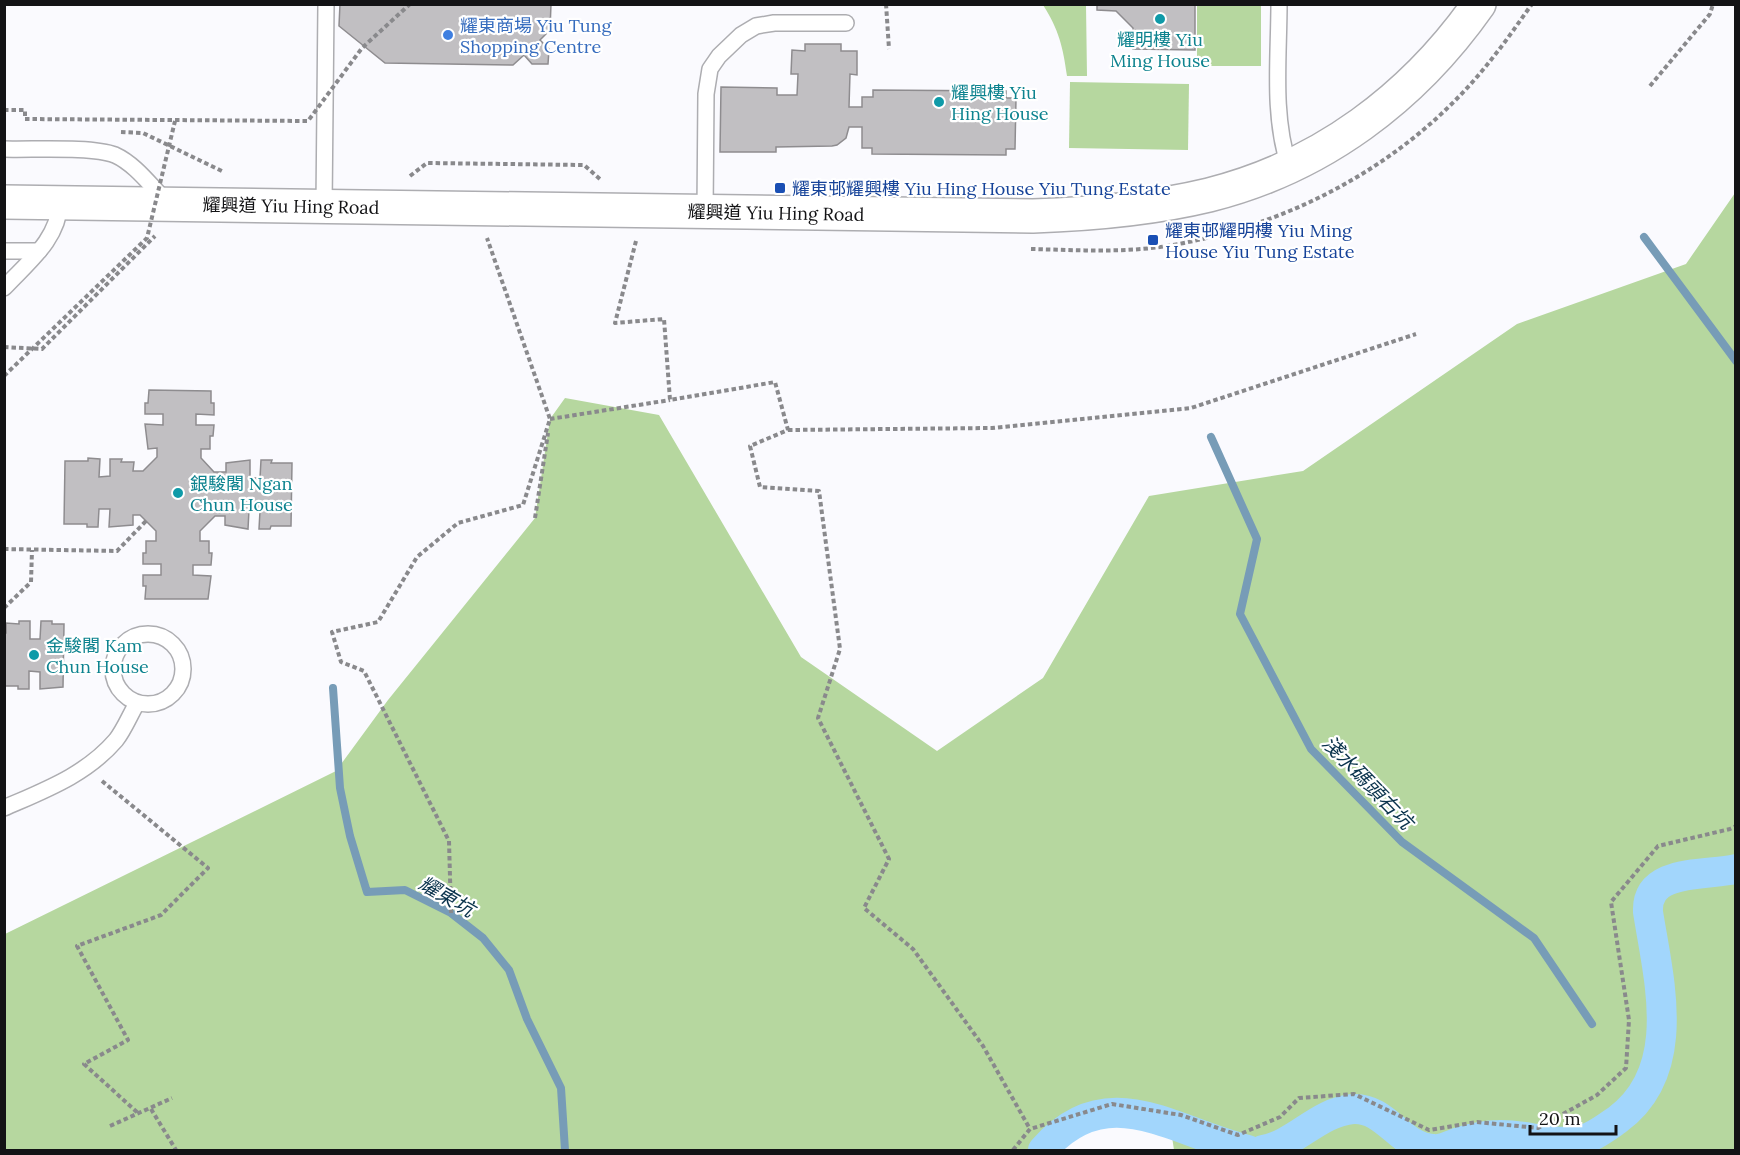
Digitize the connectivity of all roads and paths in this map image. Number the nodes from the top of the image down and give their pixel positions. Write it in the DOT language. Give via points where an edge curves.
graph roads {
  1 [pos="326,4"];
  2 [pos="410,4"];
  3 [pos="886,4"];
  4 [pos="1280,4"];
  5 [pos="1479,4"];
  6 [pos="1713,4"];
  7 [pos="846,23"];
  8 [pos="889,49"];
  9 [pos="1650,86"];
  10 [pos="4,110"];
  11 [pos="175,121"];
  12 [pos="120,132"];
  13 [pos="4,149"];
  14 [pos="1289,166"];
  15 [pos="234,173"];
  16 [pos="407,178"];
  17 [pos="606,184"];
  18 [pos="4,202"];
  19 [pos="60,203"];
  20 [pos="169,204"];
  21 [pos="324,207"];
  22 [pos="705,212"];
  23 [pos="487,238"];
  24 [pos="636,241"];
  25 [pos="4,251"];
  26 [pos="39,251"];
  27 [pos="5,286"];
  28 [pos="1416,334"];
  29 [pos="4,376"];
  30 [pos="670,400"];
  31 [pos="550,418"];
  32 [pos="788,430"];
  33 [pos="535,518"];
  34 [pos="146,521"];
  35 [pos="4,549"];
  36 [pos="32,550"];
  37 [pos="4,608"];
  38 [pos="137,703"];
  39 [pos="87,768"];
  40 [pos="4,808"];
  41 [pos="1736,826"];
  42 [pos="451,913"];
  43 [pos="172,1098"];
  44 [pos="151,1108"];
  45 [pos="139,1114"];
  46 [pos="111,1126"];
  47 [pos="1030,1129"];
  48 [pos="176,1150"];
  49 [pos="1013,1150"];
  1 -- 21 [label="lane"];
  2 -- 11 [label="path, bridge" via="362,48 308,121"];
  3 -- 8 [label="path"];
  4 -- 14 [label="lane" via="1279,104 1282,145"];
  5 -- 14 [label="street, 耀興道 Yiu Hing Road" via="1423,74 1391,103 1351,133"];
  6 -- 9 [label="path" via="1710,14"];
  7 -- 22 [label="lane" via="756,26 741,34 718,56 710,69 705,94"];
  10 -- 11 [label="path, bridge" via="25,110 25,119"];
  11 -- 29 [label="path, bridge" via="147,238"];
  12 -- 15 [label="path" via="143,133 223,172"];
  13 -- 20 [label="lane" via="115,155"];
  14 -- 22 [label="street, 耀興道 Yiu Hing Road" via="1211,195 1159,206 1072,215"];
  16 -- 17 [label="path" via="427,163 584,165"];
  18 -- 19 [label="street, 耀興道 Yiu Hing Road"];
  19 -- 20 [label="street, 耀興道 Yiu Hing Road"];
  19 -- 26 [label="lane" via="55,228"];
  20 -- 21 [label="street, 耀興道 Yiu Hing Road"];
  21 -- 22 [label="street, 耀興道 Yiu Hing Road"];
  23 -- 31 [label="path"];
  24 -- 30 [label="path" via="615,323 664,320"];
  25 -- 26 [label="lane"];
  26 -- 27 [label="lane"];
  28 -- 32 [label="path" via="1191,408 992,428"];
  30 -- 31 [label="path"];
  30 -- 32 [label="path" via="775,382"];
  31 -- 33 [label="path"];
  31 -- 42 [label="path" via="523,506 458,523 417,557 378,622 332,632 341,662 364,671 448,841"];
  32 -- 47 [label="path" via="750,446 760,487 819,491 840,649 818,718 889,859 864,908 913,949 983,1046"];
  34 -- 36 [label="path" via="117,551"];
  35 -- 36 [label="path"];
  36 -- 37 [label="path" via="31,582"];
  38 -- 38 [label="lane" via="117,688 112,664 130,639 148,633 160,635 179,651 183,662 180,687 161,703"];
  38 -- 39 [label="lane" via="116,739"];
  39 -- 40 [label="lane"];
  39 -- 45 [label="path" via="208,868 161,915 77,946 128,1040 84,1064"];
  41 -- 47 [label="path" via="1658,846 1611,902 1629,1020 1626,1068 1597,1095 1538,1128 1477,1122 1429,1130 1354,1094 1299,1098 1280,1117 1238,1135 1181,1115 1112,1104"];
  43 -- 44 [label="path"];
  44 -- 45 [label="path"];
  44 -- 48 [label="path"];
  45 -- 46 [label="path"];
  47 -- 49 [label="path"];
}
